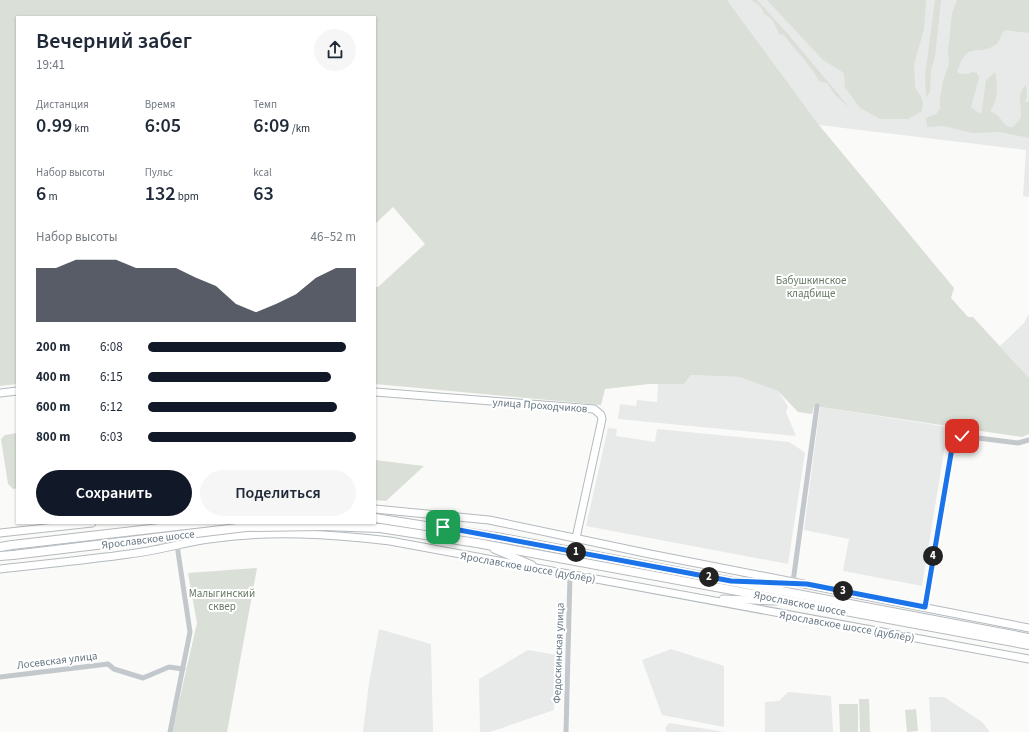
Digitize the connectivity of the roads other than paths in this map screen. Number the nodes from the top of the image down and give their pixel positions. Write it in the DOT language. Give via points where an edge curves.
graph roads {
  1 [pos="16,391"];
  2 [pos="376,392"];
  3 [pos="0,393"];
  4 [pos="817,406"];
  5 [pos="1029,440"];
  6 [pos="376,509"];
  7 [pos="376,518"];
  8 [pos="82,524"];
  9 [pos="176,524"];
  10 [pos="176,524"];
  11 [pos="194,524"];
  12 [pos="196,524"];
  13 [pos="0,532"];
  14 [pos="576,538"];
  15 [pos="209,539"];
  16 [pos="477,543"];
  17 [pos="177,545"];
  18 [pos="0,547"];
  19 [pos="154,551"];
  20 [pos="0,556"];
  21 [pos="0,569"];
  22 [pos="541,569"];
  23 [pos="570,575"];
  24 [pos="731,581"];
  25 [pos="793,582"];
  26 [pos="807,584"];
  27 [pos="704,600"];
  28 [pos="792,601"];
  29 [pos="925,607"];
  30 [pos="1016,626"];
  31 [pos="1029,628"];
  32 [pos="1029,632"];
  33 [pos="1029,638"];
  34 [pos="1029,645"];
  35 [pos="1029,659"];
  36 [pos="183,669"];
  37 [pos="0,677"];
  38 [pos="170,732"];
  39 [pos="566,732"];
  1 -- 3 [label="street"];
  2 -- 14 [label="street, улица Проходчиков" via="598,411 602,419"];
  4 -- 25 [label="street"];
  5 -- 29 [label="street" via="1018,443 956,437 953,442"];
  6 -- 14 [label="street" via="489,520"];
  7 -- 24 [label="main road, Ярославское шоссе" via="450,528"];
  8 -- 13 [label="street"];
  9 -- 17 [label="street"];
  10 -- 19 [label="street" via="169,539"];
  11 -- 18 [label="main road, Ярославское шоссе, bridge"];
  12 -- 15 [label="street" via="197,532"];
  14 -- 25 [label="street"];
  15 -- 17 [label="street, Ярославское шоссе (дублёр)"];
  15 -- 22 [label="street, Ярославское шоссе (дублёр)" via="264,534 324,534 390,541"];
  16 -- 20 [label="main road, Ярославское шоссе, bridge" via="380,528 246,527"];
  16 -- 22 [label="street"];
  16 -- 28 [label="main road, Ярославское шоссе"];
  17 -- 19 [label="street, Ярославское шоссе (дублёр)"];
  17 -- 36 [label="street" via="190,627"];
  19 -- 21 [label="street, Ярославское шоссе (дублёр)"];
  22 -- 23 [label="street, Ярославское шоссе (дублёр)"];
  23 -- 27 [label="street, Ярославское шоссе (дублёр)"];
  23 -- 39 [label="street, Федоскинская улица"];
  24 -- 26 [label="street"];
  24 -- 33 [label="main road, Ярославское шоссе"];
  25 -- 26 [label="street"];
  26 -- 29 [label="street"];
  27 -- 28 [label="street"];
  27 -- 35 [label="street, Ярославское шоссе (дублёр)"];
  28 -- 34 [label="main road, Ярославское шоссе"];
  29 -- 30 [label="street"];
  30 -- 31 [label="street"];
  30 -- 32 [label="street"];
  36 -- 37 [label="street, Лосевская улица" via="169,668 143,678 114,669 108,664"];
  36 -- 38 [label="street"];
}
